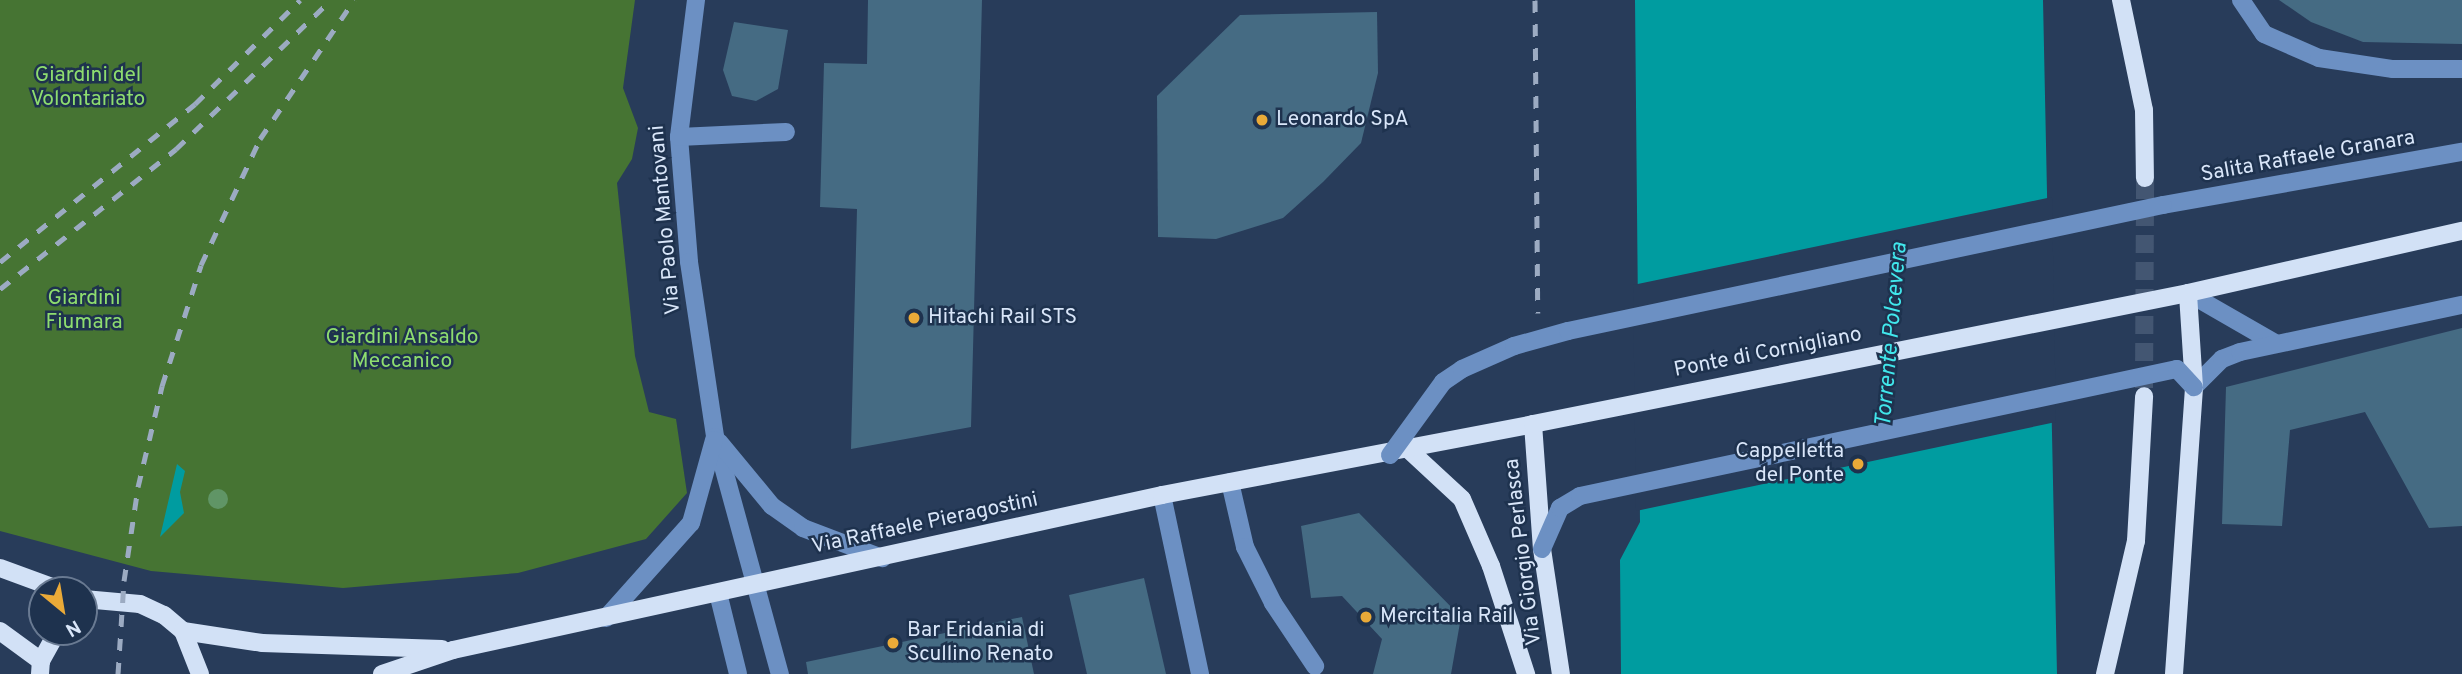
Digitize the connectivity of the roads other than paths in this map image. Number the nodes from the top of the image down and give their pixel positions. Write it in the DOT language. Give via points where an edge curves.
graph roads {
  1 [pos="696,0"];
  2 [pos="2122,0"];
  3 [pos="2241,0"];
  4 [pos="2462,69"];
  5 [pos="786,132"];
  6 [pos="678,137"];
  7 [pos="2462,152"];
  8 [pos="2144,178"];
  9 [pos="2462,231"];
  10 [pos="2188,293"];
  11 [pos="2462,304"];
  12 [pos="2275,343"];
  13 [pos="2194,387"];
  14 [pos="2144,396"];
  15 [pos="1532,424"];
  16 [pos="715,437"];
  17 [pos="1409,450"];
  18 [pos="1390,455"];
  19 [pos="1230,482"];
  20 [pos="1162,495"];
  21 [pos="1542,549"];
  22 [pos="882,558"];
  23 [pos="0,568"];
  24 [pos="28,578"];
  25 [pos="752,584"];
  26 [pos="718,593"];
  27 [pos="98,604"];
  28 [pos="606,618"];
  29 [pos="0,631"];
  30 [pos="183,631"];
  31 [pos="51,646"];
  32 [pos="453,650"];
  33 [pos="1315,666"];
  34 [pos="41,668"];
  35 [pos="403,671"];
  36 [pos="200,674"];
  37 [pos="382,674"];
  38 [pos="738,674"];
  39 [pos="780,674"];
  40 [pos="1200,674"];
  41 [pos="1526,674"];
  42 [pos="1561,674"];
  43 [pos="2105,674"];
  44 [pos="2174,674"];
  1 -- 6 [label="street, Via Paolo Mantovani"];
  2 -- 8 [label="main road" via="2144,110"];
  3 -- 4 [label="street" via="2264,34 2319,58 2393,69"];
  5 -- 6 [label="street"];
  6 -- 16 [label="street, Via Paolo Mantovani"];
  7 -- 18 [label="street, Salita Raffaele Granara, bridge" via="2163,205 1514,346 1443,382"];
  9 -- 10 [label="main road, Ponte di Cornigliano"];
  10 -- 12 [label="street"];
  10 -- 13 [label="main road"];
  10 -- 15 [label="main road, Ponte di Cornigliano, bridge"];
  11 -- 12 [label="street"];
  12 -- 13 [label="street" via="2222,359"];
  13 -- 21 [label="street, bridge" via="2177,369 1580,496 1560,508"];
  13 -- 44 [label="main road"];
  14 -- 43 [label="main road" via="2136,541"];
  15 -- 17 [label="main road, Ponte di Cornigliano"];
  15 -- 21 [label="main road, Via Giorgio Perlasca"];
  16 -- 22 [label="street" via="772,506 803,528"];
  16 -- 25 [label="street, Via Paolo Mantovani"];
  16 -- 28 [label="street, Via Paolo Mantovani" via="691,523"];
  17 -- 18 [label="main road, Via Raffaele Pieragostini"];
  17 -- 41 [label="main road, Via Giorgio Perlasca" via="1462,499 1491,566"];
  18 -- 19 [label="main road, Via Raffaele Pieragostini"];
  19 -- 20 [label="main road, Via Raffaele Pieragostini"];
  19 -- 33 [label="street" via="1245,547 1273,603"];
  20 -- 22 [label="main road, Via Raffaele Pieragostini"];
  20 -- 40 [label="street"];
  21 -- 42 [label="main road, Via Giorgio Perlasca"];
  22 -- 25 [label="main road, Via Raffaele Pieragostini"];
  23 -- 24 [label="main road"];
  25 -- 26 [label="main road, Via Raffaele Pieragostini"];
  25 -- 39 [label="street, Via Paolo Mantovani"];
  26 -- 28 [label="main road, Via Raffaele Pieragostini"];
  26 -- 38 [label="street"];
  27 -- 30 [label="main road" via="140,604"];
  28 -- 32 [label="main road, Via Raffaele Pieragostini"];
  29 -- 34 [label="main road"];
  30 -- 32 [label="main road, Via Raffaele Pieragostini" via="262,643"];
  30 -- 36 [label="main road"];
  31 -- 34 [label="main road"];
  32 -- 35 [label="main road, Via Raffaele Pieragostini"];
  35 -- 37 [label="main road, Via Raffaele Pieragostini"];
}
